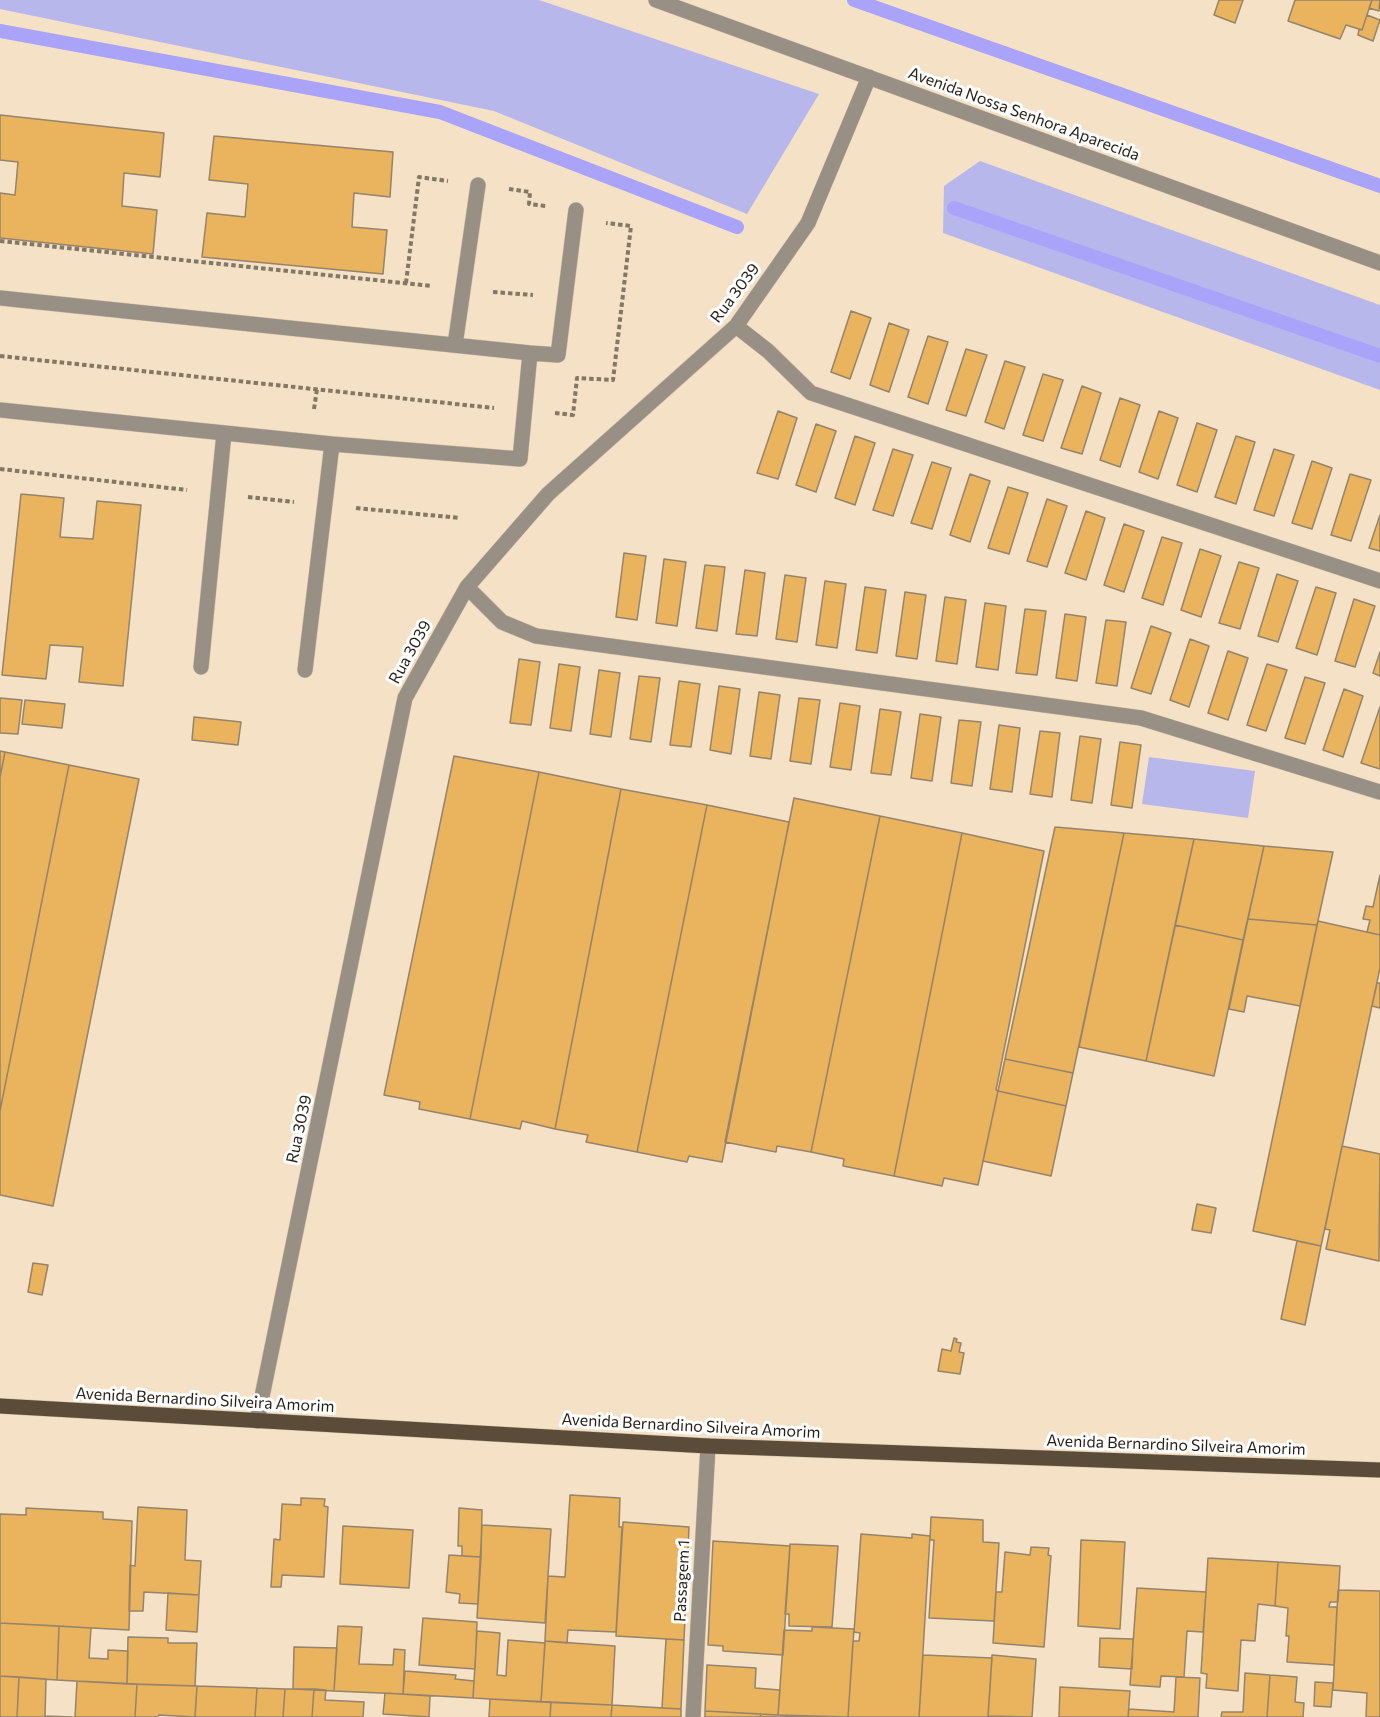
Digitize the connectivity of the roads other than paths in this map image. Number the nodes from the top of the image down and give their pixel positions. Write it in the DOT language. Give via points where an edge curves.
graph roads {
  1 [pos="656,0"];
  2 [pos="869,77"];
  3 [pos="478,185"];
  4 [pos="576,210"];
  5 [pos="1380,263"];
  6 [pos="0,298"];
  7 [pos="736,326"];
  8 [pos="454,345"];
  9 [pos="530,353"];
  10 [pos="0,410"];
  11 [pos="224,433"];
  12 [pos="332,444"];
  13 [pos="1380,581"];
  14 [pos="466,587"];
  15 [pos="201,668"];
  16 [pos="305,670"];
  17 [pos="1380,792"];
  18 [pos="0,1406"];
  19 [pos="258,1421"];
  20 [pos="708,1446"];
  21 [pos="1380,1470"];
  22 [pos="693,1717"];
  1 -- 2 [label="street, Avenida Nossa Senhora Aparecida"];
  2 -- 5 [label="street, Avenida Nossa Senhora Aparecida"];
  2 -- 7 [label="street, Rua 3039" via="808,223"];
  3 -- 8 [label="street"];
  4 -- 9 [label="street" via="558,355"];
  6 -- 8 [label="street"];
  7 -- 13 [label="street" via="811,393"];
  7 -- 14 [label="street, Rua 3039" via="548,494"];
  8 -- 9 [label="street"];
  9 -- 12 [label="street" via="520,459"];
  10 -- 11 [label="street"];
  11 -- 12 [label="street"];
  11 -- 15 [label="street"];
  12 -- 16 [label="street"];
  14 -- 17 [label="street" via="501,622 536,636 1141,718"];
  14 -- 19 [label="street, Rua 3039" via="405,698"];
  18 -- 19 [label="main road, Avenida Bernardino Silveira Amorim"];
  19 -- 20 [label="main road, Avenida Bernardino Silveira Amorim"];
  20 -- 21 [label="main road, Avenida Bernardino Silveira Amorim"];
  20 -- 22 [label="street, Passagem 1"];
}
